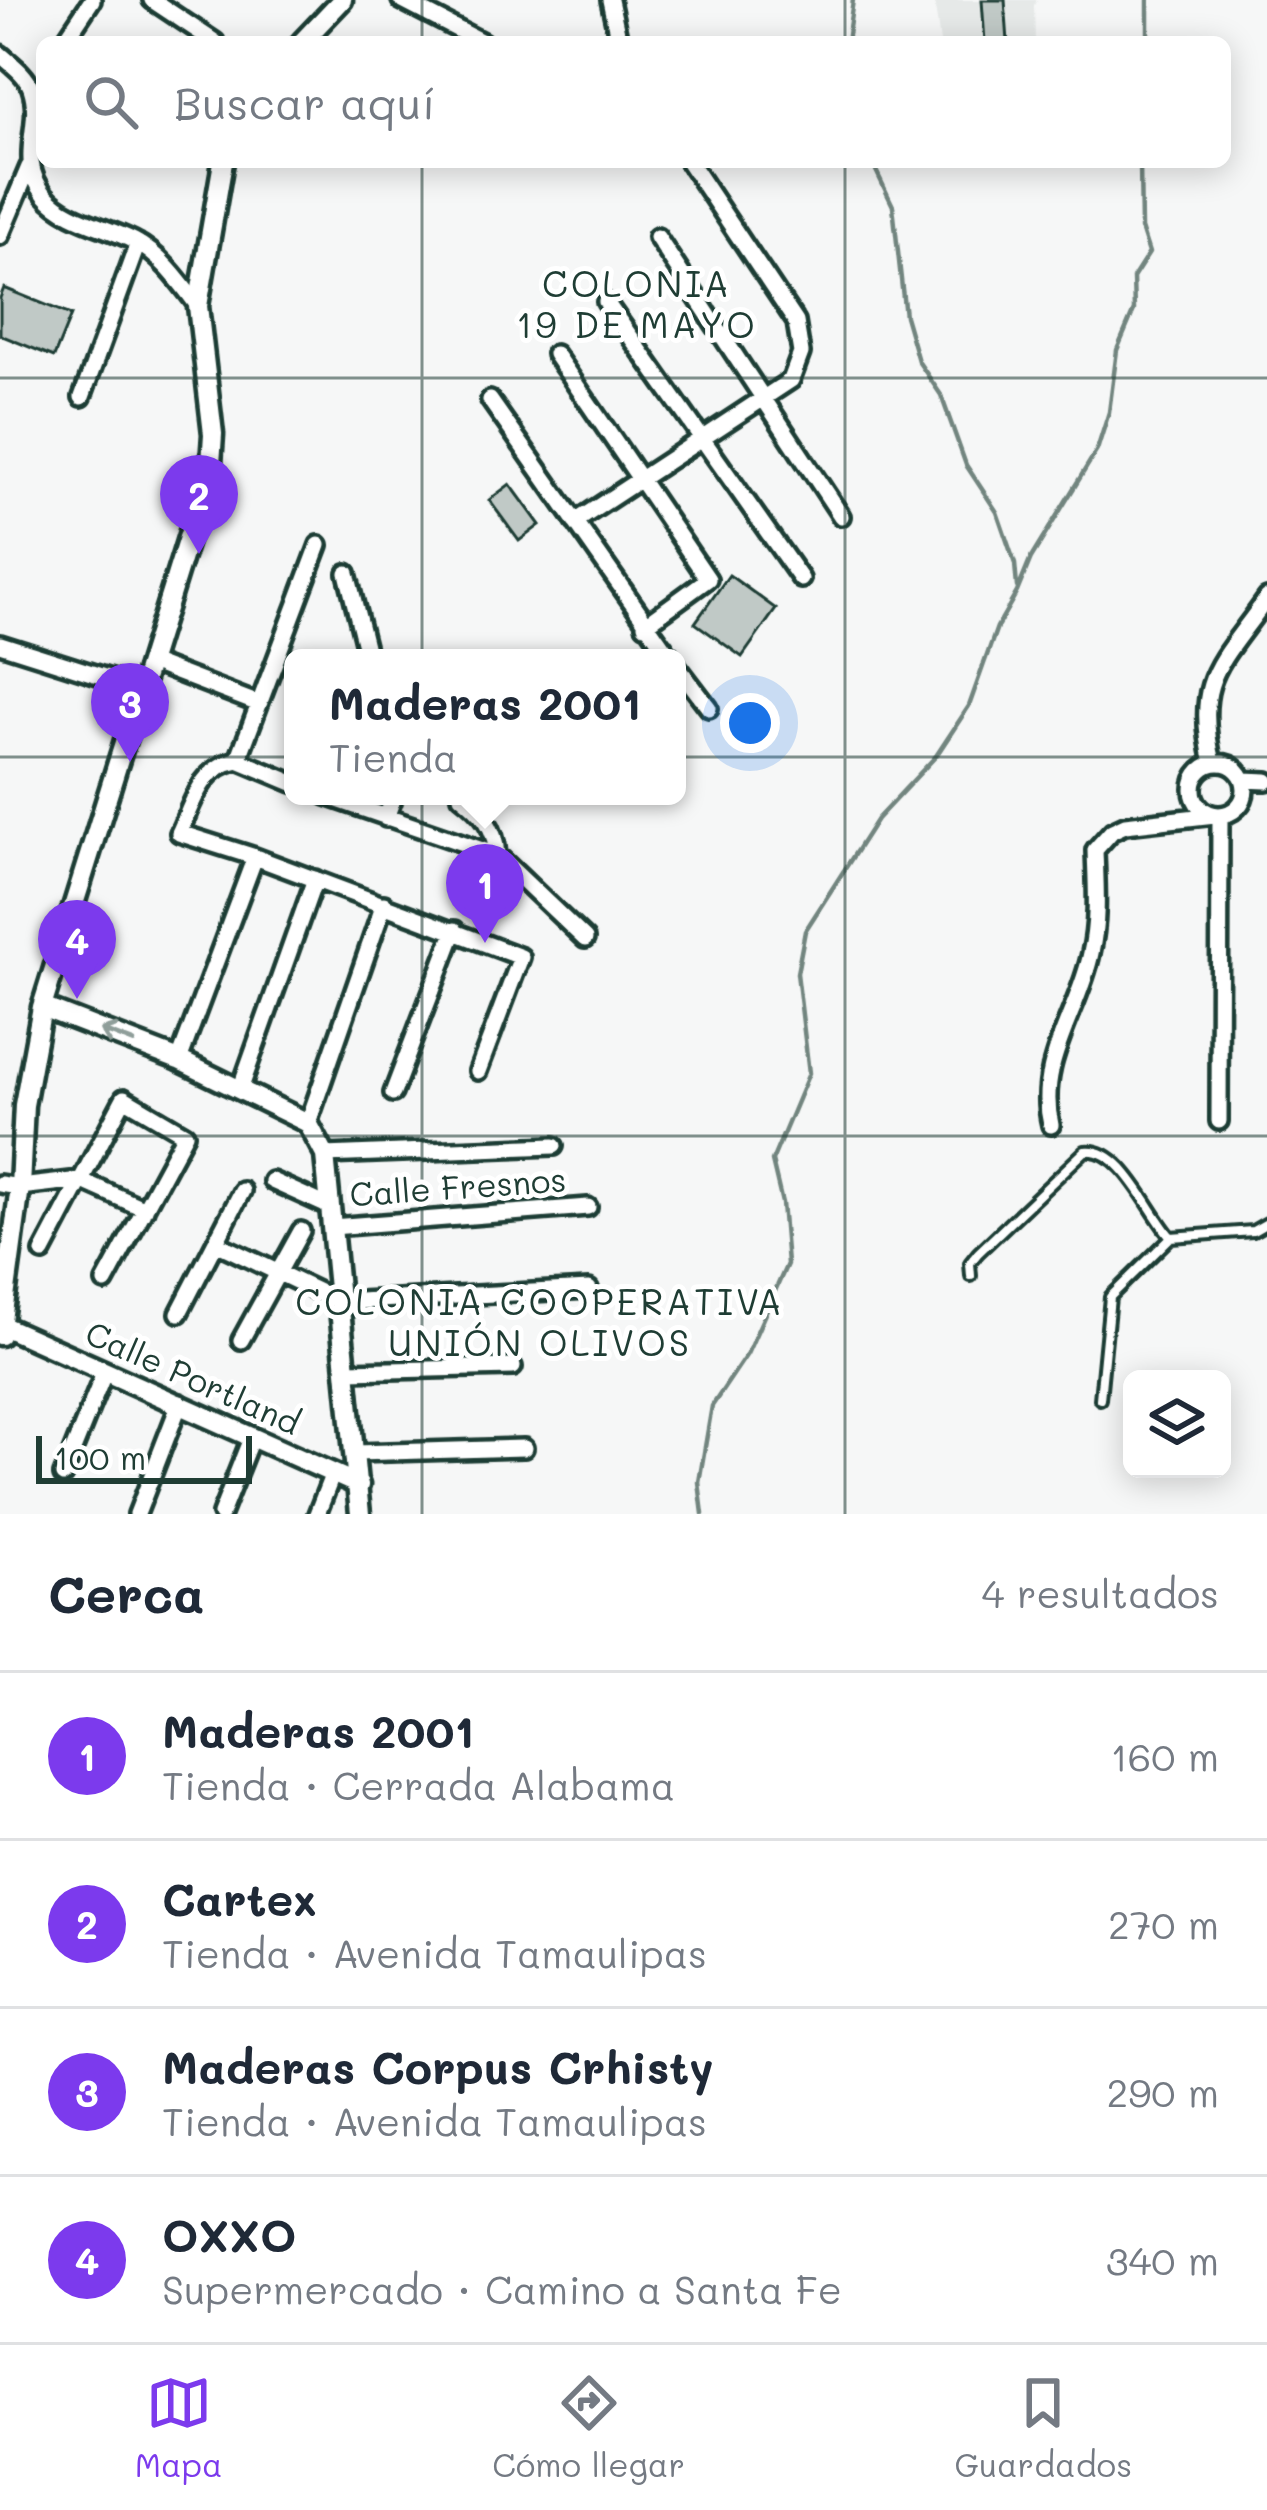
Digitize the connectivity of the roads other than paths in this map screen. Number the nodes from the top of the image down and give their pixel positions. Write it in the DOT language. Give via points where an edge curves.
graph roads {
  1 [pos="92,0"];
  2 [pos="152,0"];
  3 [pos="342,0"];
  4 [pos="401,0"];
  5 [pos="610,0"];
  6 [pos="68,36"];
  7 [pos="206,36"];
  8 [pos="308,36"];
  9 [pos="470,36"];
  10 [pos="618,36"];
  11 [pos="0,55"];
  12 [pos="36,83"];
  13 [pos="32,89"];
  14 [pos="29,167"];
  15 [pos="222,168"];
  16 [pos="693,168"];
  17 [pos="0,236"];
  18 [pos="657,237"];
  19 [pos="138,243"];
  20 [pos="606,302"];
  21 [pos="198,305"];
  22 [pos="555,354"];
  23 [pos="82,397"];
  24 [pos="763,399"];
  25 [pos="490,400"];
  26 [pos="702,439"];
  27 [pos="642,478"];
  28 [pos="841,516"];
  29 [pos="574,522"];
  30 [pos="319,545"];
  31 [pos="347,573"];
  32 [pos="801,578"];
  33 [pos="1267,598"];
  34 [pos="645,625"];
  35 [pos="0,644"];
  36 [pos="366,649"];
  37 [pos="664,649"];
  38 [pos="150,662"];
  39 [pos="686,677"];
  40 [pos="142,688"];
  41 [pos="259,704"];
  42 [pos="710,707"];
  43 [pos="238,760"];
  44 [pos="1213,763"];
  45 [pos="284,779"];
  46 [pos="1244,780"];
  47 [pos="1267,781"];
  48 [pos="351,805"];
  49 [pos="391,805"];
  50 [pos="471,805"];
  51 [pos="1217,815"];
  52 [pos="386,818"];
  53 [pos="497,855"];
  54 [pos="255,857"];
  55 [pos="315,879"];
  56 [pos="384,904"];
  57 [pos="455,930"];
  58 [pos="585,939"];
  59 [pos="42,1007"];
  60 [pos="179,1060"];
  61 [pos="478,1071"];
  62 [pos="239,1090"];
  63 [pos="393,1093"];
  64 [pos="1219,1121"];
  65 [pos="308,1124"];
  66 [pos="1051,1125"];
  67 [pos="554,1146"];
  68 [pos="325,1155"];
  69 [pos="80,1180"];
  70 [pos="272,1181"];
  71 [pos="10,1186"];
  72 [pos="242,1191"];
  73 [pos="588,1207"];
  74 [pos="145,1209"];
  75 [pos="331,1217"];
  76 [pos="1267,1223"];
  77 [pos="301,1231"];
  78 [pos="1171,1237"];
  79 [pos="216,1244"];
  80 [pos="43,1252"];
  81 [pos="278,1275"];
  82 [pos="971,1276"];
  83 [pos="105,1282"];
  84 [pos="589,1289"];
  85 [pos="340,1302"];
  86 [pos="179,1313"];
  87 [pos="1,1331"];
  88 [pos="241,1340"];
  89 [pos="513,1367"];
  90 [pos="105,1371"];
  91 [pos="348,1371"];
  92 [pos="1100,1399"];
  93 [pos="180,1403"];
  94 [pos="253,1436"];
  95 [pos="524,1448"];
  96 [pos="356,1453"];
  97 [pos="333,1473"];
  98 [pos="63,1474"];
  99 [pos="359,1485"];
  100 [pos="137,1514"];
  101 [pos="221,1514"];
  102 [pos="317,1514"];
  103 [pos="360,1514"];
  1 -- 6 [label="street"];
  2 -- 7 [label="street"];
  3 -- 8 [label="street"];
  4 -- 9 [label="street"];
  5 -- 10 [label="street"];
  11 -- 13 [label="street"];
  12 -- 13 [label="street"];
  13 -- 14 [label="street"];
  14 -- 17 [label="street"];
  14 -- 19 [label="street" via="57,208"];
  15 -- 21 [label="street"];
  16 -- 24 [label="street" via="796,322 801,352 791,380"];
  18 -- 24 [label="street"];
  19 -- 21 [label="street"];
  19 -- 23 [label="street"];
  20 -- 26 [label="street"];
  21 -- 38 [label="street" via="211,464"];
  22 -- 27 [label="street"];
  24 -- 26 [label="street"];
  24 -- 28 [label="street"];
  25 -- 29 [label="street"];
  26 -- 27 [label="street"];
  26 -- 32 [label="street"];
  27 -- 29 [label="street"];
  27 -- 34 [label="street" via="708,579"];
  29 -- 34 [label="street"];
  30 -- 41 [label="street"];
  31 -- 36 [label="street"];
  33 -- 44 [label="street" via="1210,682 1204,725"];
  34 -- 37 [label="street"];
  35 -- 40 [label="street"];
  38 -- 40 [label="street"];
  38 -- 41 [label="street"];
  39 -- 42 [label="street"];
  40 -- 59 [label="street"];
  41 -- 43 [label="street"];
  43 -- 45 [label="street"];
  43 -- 54 [label="street" via="202,782 179,833"];
  44 -- 46 [label="street" via="1232,766"];
  44 -- 51 [label="street" via="1192,785 1198,805"];
  46 -- 47 [label="street"];
  46 -- 51 [label="street" via="1241,803"];
  48 -- 52 [label="street"];
  49 -- 52 [label="street"];
  50 -- 53 [label="street" via="487,819"];
  51 -- 64 [label="street"];
  51 -- 66 [label="street" via="1125,825 1102,838 1091,955 1045,1088"];
  52 -- 53 [label="street"];
  53 -- 58 [label="street"];
  54 -- 55 [label="street"];
  54 -- 60 [label="street"];
  55 -- 56 [label="street"];
  55 -- 62 [label="street"];
  56 -- 57 [label="street"];
  56 -- 65 [label="street"];
  57 -- 61 [label="street" via="521,957"];
  57 -- 63 [label="street"];
  60 -- 59 [label="street, one-way"];
  59 -- 71 [label="street"];
  60 -- 62 [label="street"];
  62 -- 65 [label="street"];
  65 -- 68 [label="street"];
  67 -- 68 [label="street"];
  68 -- 75 [label="street"];
  69 -- 71 [label="street"];
  69 -- 74 [label="street"];
  69 -- 74 [label="street" via="124,1098 185,1134"];
  69 -- 80 [label="street"];
  70 -- 75 [label="street"];
  71 -- 87 [label="street"];
  72 -- 79 [label="street"];
  73 -- 75 [label="street, Calle Fresnos"];
  74 -- 83 [label="street"];
  75 -- 85 [label="street"];
  76 -- 78 [label="lane" via="1253,1232"];
  77 -- 81 [label="street"];
  78 -- 82 [label="lane" via="1116,1158 1085,1151 978,1253"];
  78 -- 92 [label="lane" via="1110,1297"];
  79 -- 81 [label="street"];
  79 -- 86 [label="street"];
  81 -- 85 [label="street"];
  81 -- 88 [label="street"];
  84 -- 85 [label="street"];
  85 -- 91 [label="street"];
  87 -- 90 [label="street, Calle Portland"];
  89 -- 91 [label="street"];
  90 -- 93 [label="street, Calle Portland"];
  90 -- 98 [label="street"];
  91 -- 96 [label="street"];
  93 -- 94 [label="street, Calle Portland"];
  93 -- 100 [label="street"];
  94 -- 97 [label="street, Calle Portland"];
  94 -- 101 [label="street"];
  95 -- 96 [label="street"];
  96 -- 99 [label="street"];
  97 -- 99 [label="street, Calle Portland"];
  97 -- 102 [label="street"];
  99 -- 103 [label="street"];
}
